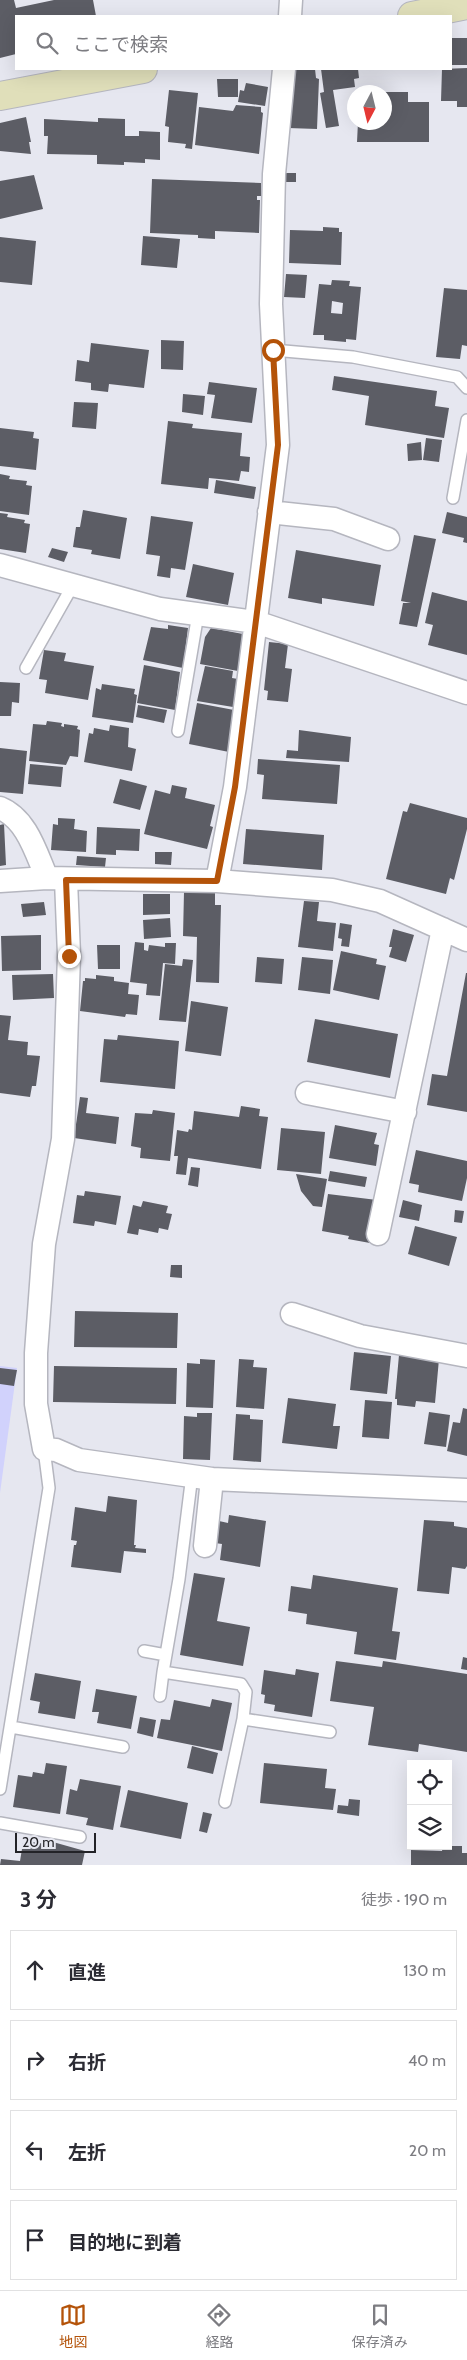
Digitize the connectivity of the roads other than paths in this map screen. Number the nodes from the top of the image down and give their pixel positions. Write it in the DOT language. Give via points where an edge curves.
graph roads {
  1 [pos="291,0"];
  2 [pos="467,5"];
  3 [pos="290,15"];
  4 [pos="417,15"];
  5 [pos="138,70"];
  6 [pos="284,70"];
  7 [pos="0,96"];
  8 [pos="273,350"];
  9 [pos="467,388"];
  10 [pos="467,420"];
  11 [pos="453,498"];
  12 [pos="269,512"];
  13 [pos="388,539"];
  14 [pos="0,565"];
  15 [pos="74,586"];
  16 [pos="198,614"];
  17 [pos="256,622"];
  18 [pos="26,668"];
  19 [pos="467,693"];
  20 [pos="178,732"];
  21 [pos="0,808"];
  22 [pos="56,879"];
  23 [pos="0,881"];
  24 [pos="217,881"];
  25 [pos="443,929"];
  26 [pos="466,936"];
  27 [pos="307,1094"];
  28 [pos="405,1112"];
  29 [pos="378,1234"];
  30 [pos="292,1314"];
  31 [pos="467,1356"];
  32 [pos="44,1449"];
  33 [pos="202,1477"];
  34 [pos="467,1490"];
  35 [pos="205,1546"];
  36 [pos="144,1651"];
  37 [pos="166,1655"];
  38 [pos="163,1672"];
  39 [pos="160,1696"];
  40 [pos="243,1719"];
  41 [pos="11,1727"];
  42 [pos="330,1732"];
  43 [pos="123,1747"];
  44 [pos="0,1789"];
  45 [pos="225,1802"];
  46 [pos="0,1824"];
  47 [pos="80,1837"];
  1 -- 3 [label="street"];
  2 -- 4 [label="main road"];
  5 -- 7 [label="main road"];
  6 -- 8 [label="street" via="274,174"];
  8 -- 9 [label="lane" via="353,357 457,377"];
  8 -- 12 [label="street" via="278,445"];
  10 -- 11 [label="lane"];
  12 -- 13 [label="street" via="334,519"];
  12 -- 17 [label="street"];
  14 -- 15 [label="street"];
  15 -- 16 [label="street" via="160,609"];
  15 -- 18 [label="lane"];
  16 -- 17 [label="street"];
  16 -- 20 [label="lane"];
  17 -- 19 [label="street"];
  17 -- 24 [label="street" via="235,787"];
  21 -- 22 [label="street" via="13,814"];
  22 -- 23 [label="street"];
  22 -- 24 [label="street"];
  22 -- 32 [label="street" via="69,956 62,1139 44,1244 36,1352 36,1404"];
  24 -- 25 [label="street" via="332,890 380,901"];
  25 -- 26 [label="street"];
  25 -- 28 [label="street"];
  27 -- 28 [label="street"];
  28 -- 29 [label="street"];
  30 -- 31 [label="street" via="360,1336"];
  32 -- 33 [label="street" via="56,1450 79,1460"];
  32 -- 41 [label="lane" via="49,1488"];
  33 -- 34 [label="street"];
  33 -- 35 [label="street"];
  33 -- 37 [label="lane"];
  36 -- 37 [label="lane"];
  37 -- 38 [label="lane"];
  38 -- 39 [label="lane"];
  38 -- 40 [label="lane" via="241,1684 246,1692"];
  40 -- 42 [label="lane"];
  40 -- 45 [label="lane"];
  41 -- 43 [label="lane"];
  41 -- 44 [label="lane"];
  46 -- 47 [label="lane"];
}
